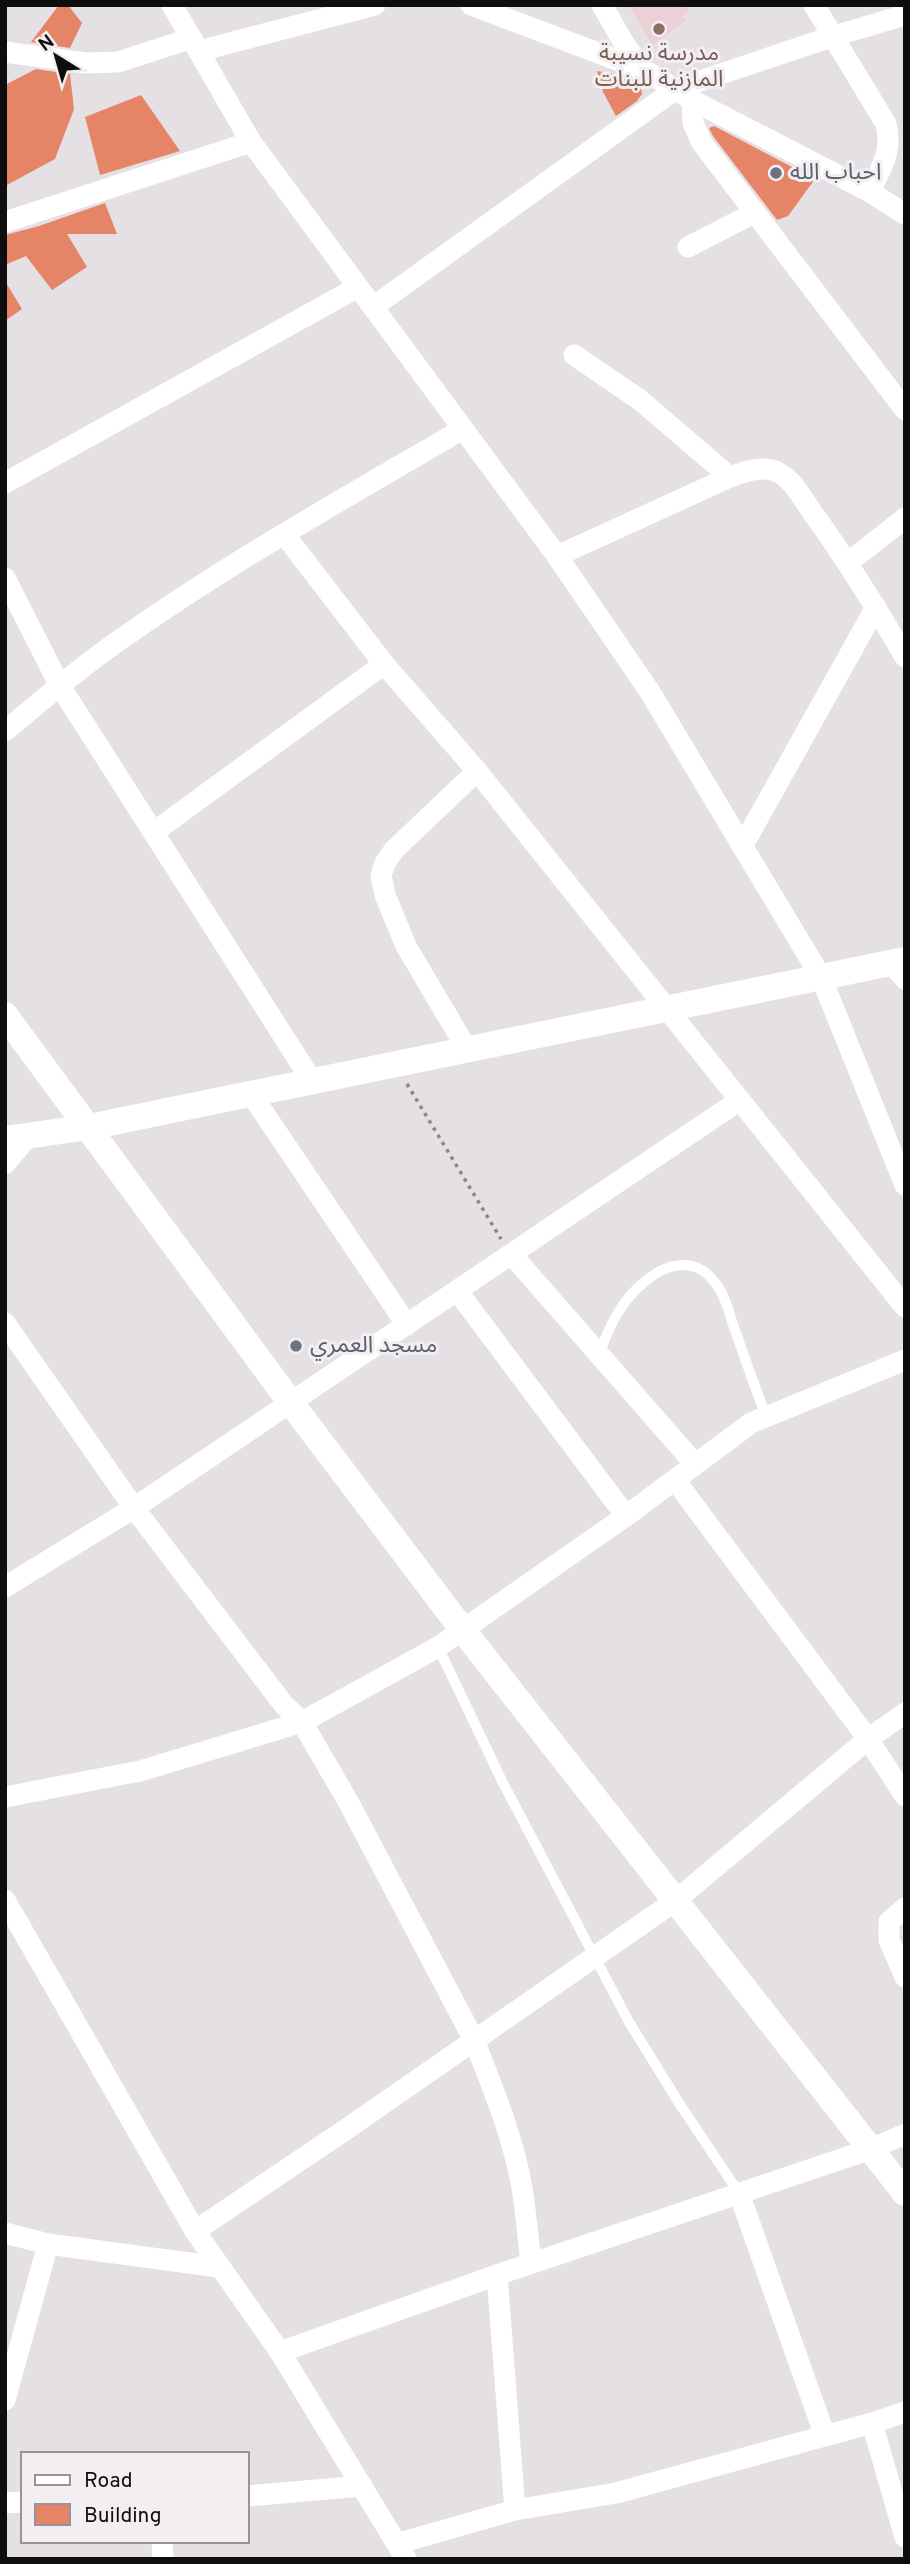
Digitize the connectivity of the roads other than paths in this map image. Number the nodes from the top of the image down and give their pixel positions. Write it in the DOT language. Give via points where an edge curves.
graph roads {
  1 [pos="172,5"];
  2 [pos="375,5"];
  3 [pos="471,5"];
  4 [pos="602,5"];
  5 [pos="814,5"];
  6 [pos="905,15"];
  7 [pos="834,36"];
  8 [pos="195,45"];
  9 [pos="5,52"];
  10 [pos="646,71"];
  11 [pos="684,95"];
  12 [pos="251,142"];
  13 [pos="870,192"];
  14 [pos="754,214"];
  15 [pos="905,214"];
  16 [pos="5,222"];
  17 [pos="688,247"];
  18 [pos="358,287"];
  19 [pos="373,307"];
  20 [pos="574,355"];
  21 [pos="905,410"];
  22 [pos="463,429"];
  23 [pos="730,477"];
  24 [pos="5,483"];
  25 [pos="905,518"];
  26 [pos="284,534"];
  27 [pos="557,556"];
  28 [pos="849,562"];
  29 [pos="5,578"];
  30 [pos="876,607"];
  31 [pos="905,657"];
  32 [pos="384,664"];
  33 [pos="60,686"];
  34 [pos="5,731"];
  35 [pos="477,771"];
  36 [pos="154,832"];
  37 [pos="742,847"];
  38 [pos="900,967"];
  39 [pos="821,977"];
  40 [pos="667,1007"];
  41 [pos="5,1015"];
  42 [pos="467,1049"];
  43 [pos="312,1081"];
  44 [pos="251,1094"];
  45 [pos="740,1100"];
  46 [pos="89,1127"];
  47 [pos="18,1136"];
  48 [pos="5,1164"];
  49 [pos="905,1185"];
  50 [pos="512,1255"];
  51 [pos="458,1292"];
  52 [pos="905,1307"];
  53 [pos="5,1323"];
  54 [pos="408,1325"];
  55 [pos="598,1355"];
  56 [pos="905,1360"];
  57 [pos="291,1403"];
  58 [pos="766,1416"];
  59 [pos="695,1464"];
  60 [pos="675,1480"];
  61 [pos="134,1508"];
  62 [pos="626,1516"];
  63 [pos="5,1587"];
  64 [pos="462,1629"];
  65 [pos="438,1647"];
  66 [pos="905,1713"];
  67 [pos="302,1722"];
  68 [pos="868,1739"];
  69 [pos="905,1796"];
  70 [pos="5,1797"];
  71 [pos="675,1901"];
  72 [pos="7,1907"];
  73 [pos="905,1908"];
  74 [pos="595,1956"];
  75 [pos="905,1977"];
  76 [pos="474,2040"];
  77 [pos="905,2134"];
  78 [pos="871,2149"];
  79 [pos="739,2193"];
  80 [pos="905,2193"];
  81 [pos="195,2231"];
  82 [pos="5,2233"];
  83 [pos="48,2244"];
  84 [pos="531,2263"];
  85 [pos="219,2267"];
  86 [pos="497,2275"];
  87 [pos="280,2352"];
  88 [pos="5,2400"];
  89 [pos="905,2412"];
  90 [pos="872,2423"];
  91 [pos="825,2437"];
  92 [pos="362,2486"];
  93 [pos="248,2496"];
  94 [pos="515,2510"];
  95 [pos="905,2537"];
  96 [pos="402,2551"];
  1 -- 8 [label="street"];
  2 -- 8 [label="street"];
  3 -- 10 [label="street"];
  4 -- 10 [label="street"];
  5 -- 7 [label="street"];
  6 -- 7 [label="street"];
  7 -- 11 [label="street"];
  7 -- 13 [label="street" via="886,124 890,139"];
  8 -- 9 [label="street" via="118,62 86,63"];
  8 -- 12 [label="street"];
  10 -- 11 [label="street"];
  11 -- 13 [label="street"];
  11 -- 14 [label="street" via="702,143"];
  11 -- 19 [label="street"];
  12 -- 16 [label="street"];
  12 -- 18 [label="street"];
  13 -- 15 [label="street"];
  14 -- 17 [label="street"];
  14 -- 21 [label="street"];
  18 -- 19 [label="street"];
  18 -- 24 [label="street"];
  19 -- 22 [label="street"];
  20 -- 23 [label="street" via="640,400"];
  22 -- 26 [label="street"];
  22 -- 27 [label="street"];
  23 -- 27 [label="street"];
  23 -- 28 [label="street" via="766,469 790,481"];
  25 -- 28 [label="street"];
  26 -- 32 [label="street"];
  26 -- 33 [label="street" via="128,634"];
  27 -- 37 [label="street" via="650,692"];
  28 -- 30 [label="street"];
  29 -- 33 [label="street"];
  30 -- 31 [label="street"];
  30 -- 37 [label="street"];
  32 -- 35 [label="street"];
  32 -- 36 [label="street"];
  33 -- 34 [label="street"];
  33 -- 36 [label="street"];
  35 -- 40 [label="street"];
  35 -- 42 [label="street" via="394,850 381,876 406,946"];
  36 -- 43 [label="street"];
  37 -- 39 [label="street"];
  38 -- 39 [label="street"];
  39 -- 40 [label="street"];
  39 -- 49 [label="street"];
  40 -- 42 [label="street"];
  40 -- 45 [label="street"];
  41 -- 46 [label="street"];
  42 -- 43 [label="street"];
  43 -- 44 [label="street"];
  44 -- 46 [label="street"];
  44 -- 54 [label="street"];
  45 -- 50 [label="street"];
  45 -- 52 [label="street"];
  46 -- 47 [label="street"];
  46 -- 57 [label="street"];
  47 -- 48 [label="street"];
  50 -- 51 [label="street"];
  50 -- 55 [label="street"];
  51 -- 54 [label="street"];
  51 -- 62 [label="street"];
  53 -- 61 [label="street"];
  54 -- 57 [label="street"];
  55 -- 58 [label="lane" via="619,1311 637,1290 658,1271 674,1264 689,1266 720,1290"];
  55 -- 59 [label="street"];
  56 -- 58 [label="street"];
  57 -- 61 [label="street"];
  57 -- 64 [label="street"];
  58 -- 59 [label="street" via="736,1432"];
  59 -- 60 [label="street"];
  60 -- 62 [label="street"];
  60 -- 68 [label="street"];
  61 -- 63 [label="street"];
  61 -- 67 [label="street" via="284,1705"];
  62 -- 64 [label="street"];
  64 -- 65 [label="street"];
  64 -- 71 [label="street"];
  65 -- 67 [label="street"];
  65 -- 74 [label="lane" via="503,1783"];
  66 -- 68 [label="street"];
  67 -- 70 [label="street" via="140,1771"];
  67 -- 76 [label="street" via="351,1805"];
  68 -- 69 [label="street"];
  68 -- 71 [label="street"];
  71 -- 74 [label="street"];
  71 -- 78 [label="street"];
  72 -- 81 [label="street"];
  73 -- 75 [label="street" via="889,1922 889,1940"];
  74 -- 76 [label="street"];
  74 -- 79 [label="lane" via="629,2022"];
  76 -- 81 [label="street"];
  76 -- 84 [label="street" via="522,2187"];
  77 -- 78 [label="street"];
  78 -- 79 [label="street"];
  78 -- 80 [label="street"];
  79 -- 84 [label="street"];
  79 -- 91 [label="street"];
  81 -- 85 [label="street"];
  82 -- 83 [label="street"];
  83 -- 85 [label="street"];
  83 -- 88 [label="street"];
  84 -- 86 [label="street"];
  85 -- 87 [label="street"];
  86 -- 87 [label="street"];
  86 -- 94 [label="street"];
  87 -- 92 [label="street"];
  89 -- 90 [label="street"];
  90 -- 91 [label="street"];
  90 -- 95 [label="street"];
  91 -- 94 [label="street" via="616,2493"];
  92 -- 93 [label="street"];
  92 -- 96 [label="street"];
  94 -- 96 [label="street"];
}
